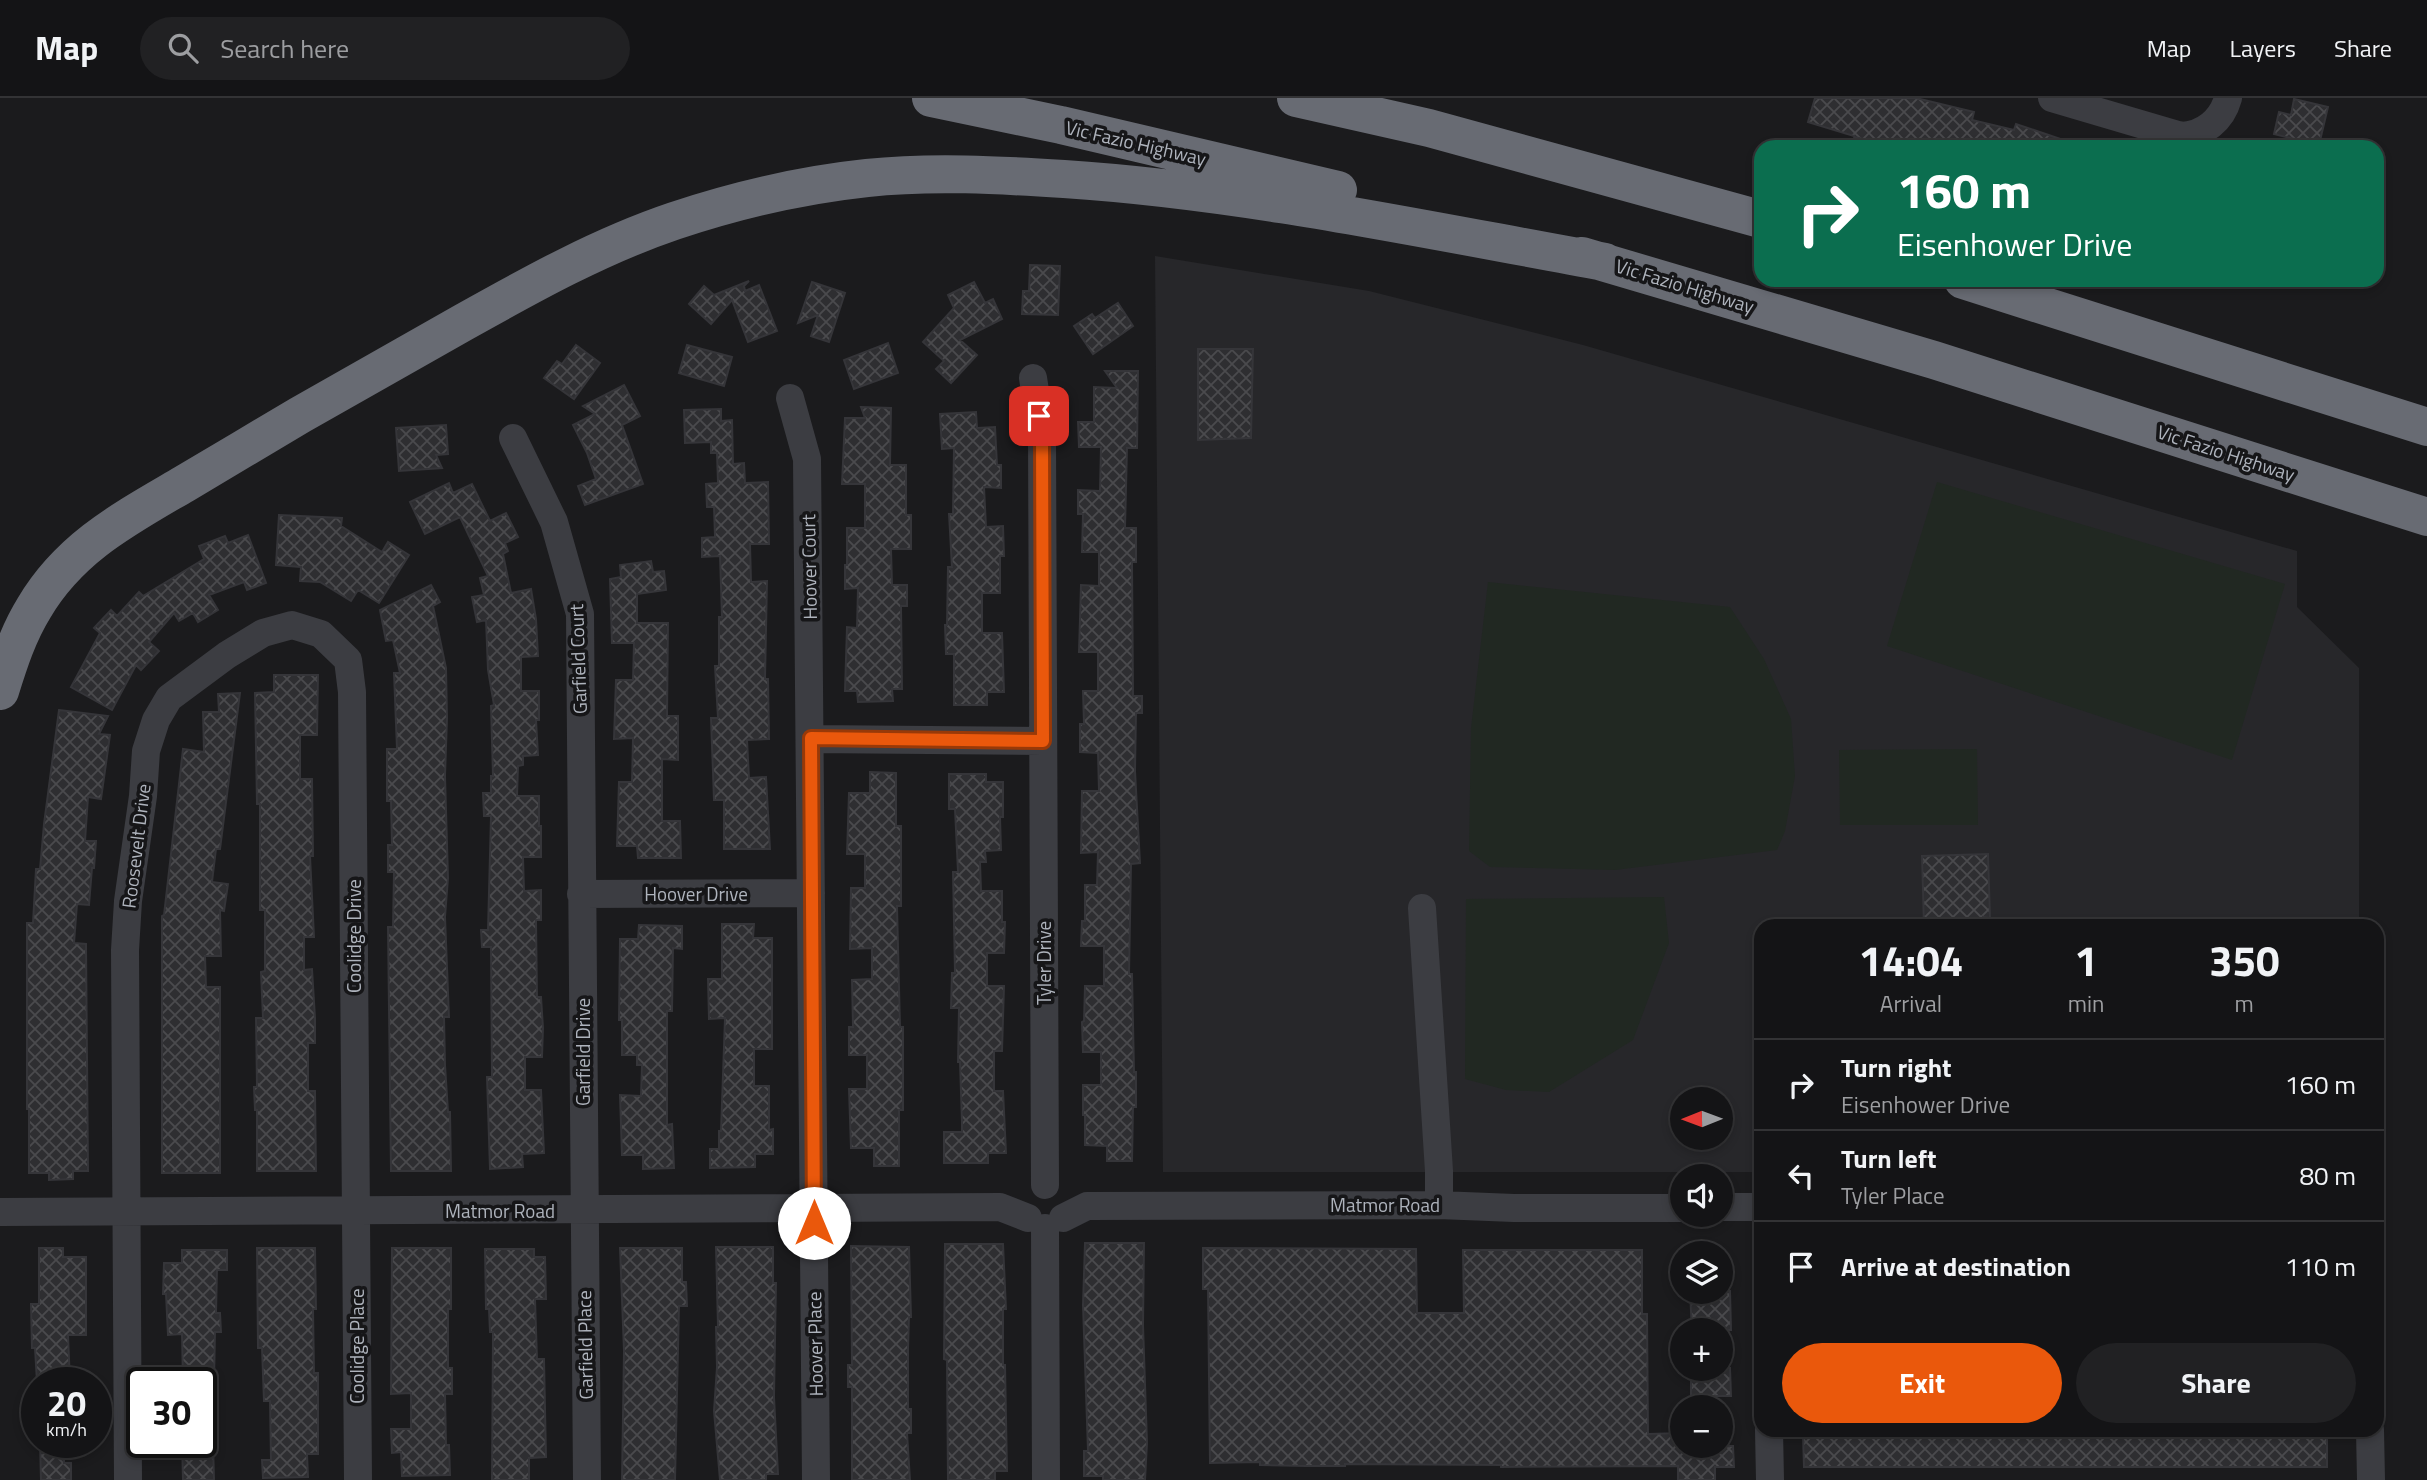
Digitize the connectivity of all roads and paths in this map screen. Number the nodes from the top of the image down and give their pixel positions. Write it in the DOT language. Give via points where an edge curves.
graph roads {
  1 [pos="931,98"];
  2 [pos="1296,98"];
  3 [pos="1364,98"];
  4 [pos="2052,98"];
  5 [pos="2228,98"];
  6 [pos="1429,128"];
  7 [pos="1754,217"];
  8 [pos="1605,262"];
  9 [pos="1985,287"];
  10 [pos="1033,378"];
  11 [pos="790,398"];
  12 [pos="2427,427"];
  13 [pos="513,438"];
  14 [pos="2427,516"];
  15 [pos="348,660"];
  16 [pos="0,691"];
  17 [pos="811,738"];
  18 [pos="1043,741"];
  19 [pos="811,893"];
  20 [pos="582,894"];
  21 [pos="1422,908"];
  22 [pos="1439,1205"];
  23 [pos="1051,1206"];
  24 [pos="1754,1207"];
  25 [pos="813,1208"];
  26 [pos="1670,1208"];
  27 [pos="1733,1208"];
  28 [pos="584,1210"];
  29 [pos="356,1211"];
  30 [pos="0,1212"];
  31 [pos="127,1212"];
  32 [pos="1769,1437"];
  33 [pos="2370,1437"];
  34 [pos="128,1480"];
  35 [pos="358,1480"];
  36 [pos="587,1480"];
  37 [pos="816,1480"];
  38 [pos="1046,1480"];
  39 [pos="1770,1480"];
  40 [pos="2371,1480"];
  1 -- 8 [label="highway, Vic Fazio Highway" via="1325,187"];
  2 -- 6 [label="highway"];
  3 -- 6 [label="highway"];
  4 -- 5 [label="street" via="2181,136 2192,135 2220,117"];
  6 -- 7 [label="highway"];
  8 -- 14 [label="highway, Vic Fazio Highway"];
  8 -- 16 [label="highway" via="1251,199 1087,181 938,174 813,185 756,197 673,221 535,282 95,538 64,567 35,606"];
  9 -- 12 [label="highway"];
  10 -- 18 [label="street, Tyler Drive" via="1042,436"];
  11 -- 17 [label="street, Hoover Court" via="807,459"];
  13 -- 20 [label="street, Garfield Court" via="554,522 580,614"];
  15 -- 29 [label="street, Coolidge Drive" via="352,692"];
  15 -- 31 [label="street, Roosevelt Drive" via="321,634 292,625 263,633 169,698 156,720 146,751 125,950"];
  17 -- 18 [label="street"];
  17 -- 19 [label="street"];
  18 -- 23 [label="street, Tyler Drive"];
  19 -- 20 [label="street, Hoover Drive"];
  19 -- 25 [label="street"];
  20 -- 28 [label="street, Garfield Drive"];
  21 -- 22 [label="street"];
  22 -- 23 [label="street, Matmor Road"];
  22 -- 26 [label="street, Matmor Road"];
  23 -- 25 [label="street, Matmor Road"];
  23 -- 38 [label="street, Tyler Drive"];
  24 -- 27 [label="street"];
  25 -- 28 [label="street, Matmor Road"];
  25 -- 37 [label="street, Hoover Place"];
  28 -- 29 [label="street, Matmor Road"];
  28 -- 36 [label="street, Garfield Place"];
  29 -- 31 [label="street, Matmor Road"];
  29 -- 35 [label="street, Coolidge Place"];
  30 -- 31 [label="street, Matmor Road"];
  31 -- 34 [label="street, Roosevelt Drive"];
  32 -- 39 [label="street"];
  33 -- 40 [label="street"];
}
